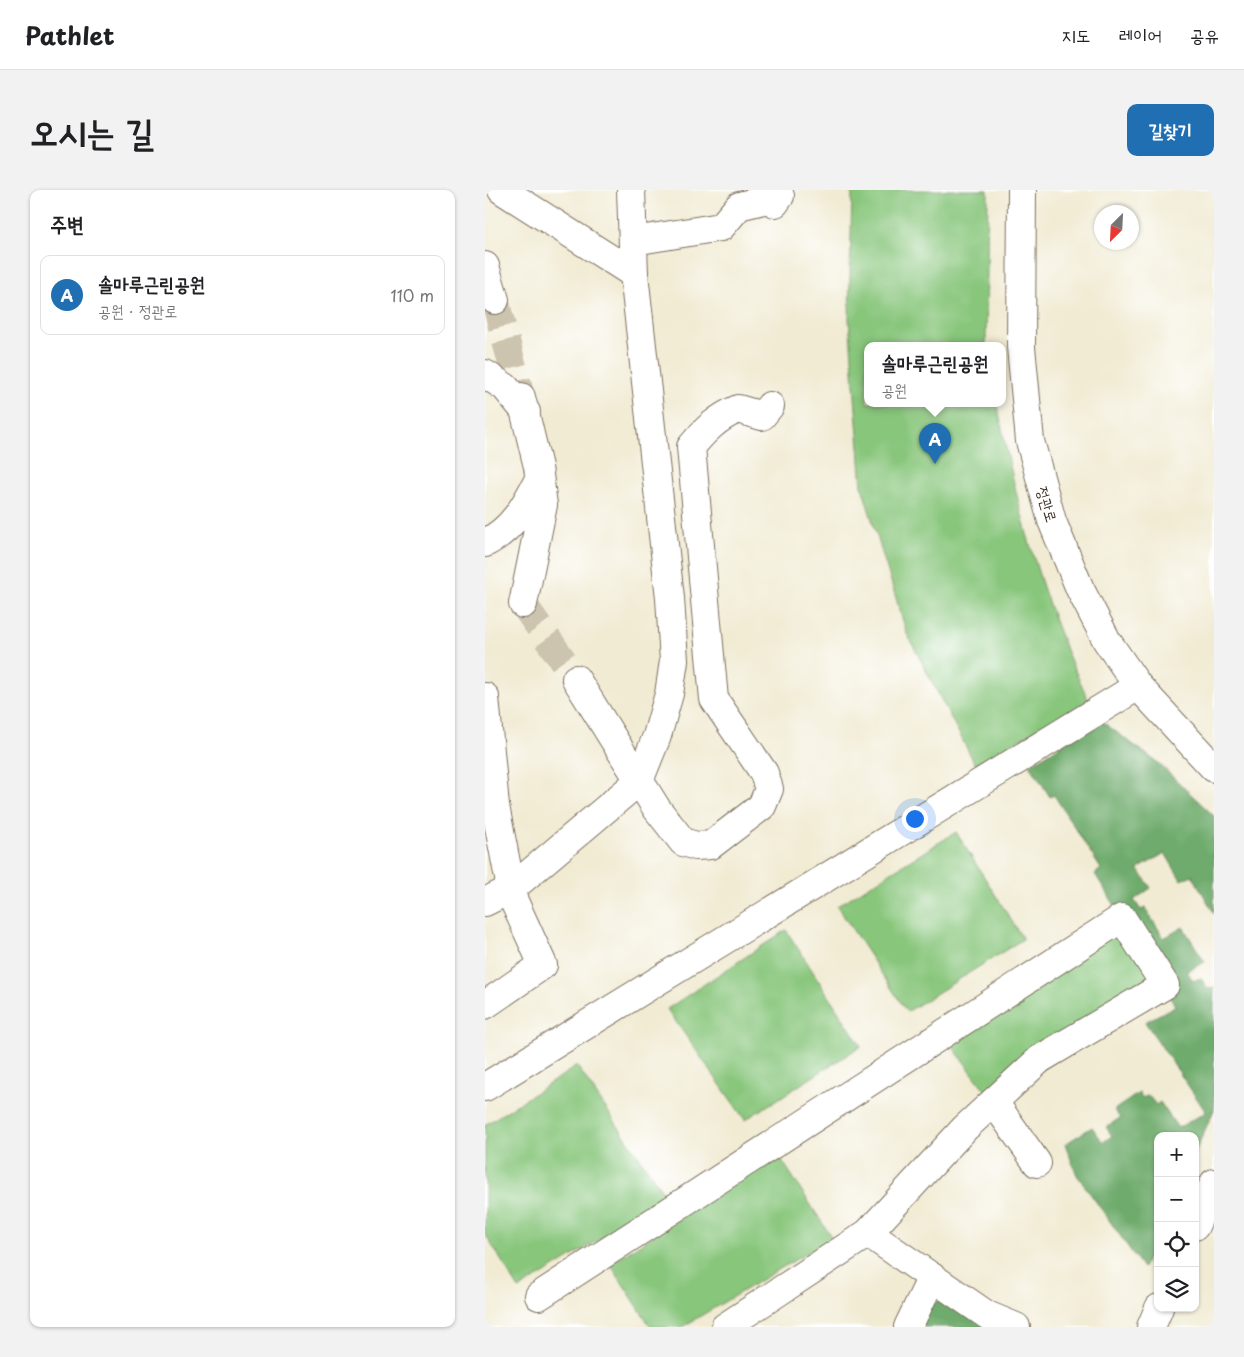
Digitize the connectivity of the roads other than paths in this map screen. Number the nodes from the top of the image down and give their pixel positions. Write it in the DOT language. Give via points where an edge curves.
graph roads {
  1 [pos="502,190"];
  2 [pos="631,190"];
  3 [pos="1022,190"];
  4 [pos="775,203"];
  5 [pos="633,241"];
  6 [pos="485,266"];
  7 [pos="635,274"];
  8 [pos="495,300"];
  9 [pos="485,374"];
  10 [pos="770,406"];
  11 [pos="539,479"];
  12 [pos="485,543"];
  13 [pos="523,604"];
  14 [pos="576,679"];
  15 [pos="1138,686"];
  16 [pos="485,696"];
  17 [pos="1214,768"];
  18 [pos="639,780"];
  19 [pos="511,889"];
  20 [pos="485,902"];
  21 [pos="485,1006"];
  22 [pos="485,1087"];
  23 [pos="994,1102"];
  24 [pos="1037,1163"];
  25 [pos="1214,1183"];
  26 [pos="1197,1222"];
  27 [pos="867,1233"];
  28 [pos="932,1277"];
  29 [pos="539,1296"];
  30 [pos="1157,1312"];
  31 [pos="725,1327"];
  32 [pos="909,1327"];
  33 [pos="1016,1327"];
  34 [pos="1151,1327"];
  1 -- 7 [label="street"];
  2 -- 5 [label="street"];
  3 -- 15 [label="street, 정관로" via="1021,347 1030,441 1052,521 1080,589 1107,641"];
  4 -- 5 [label="street" via="780,196 739,206 721,227"];
  5 -- 7 [label="street"];
  6 -- 8 [label="street"];
  7 -- 18 [label="street" via="674,661 657,736"];
  9 -- 11 [label="street" via="524,404"];
  10 -- 18 [label="street" via="761,416 738,409 725,415 707,427 691,447 714,699 764,773 769,789 762,806 711,845 696,846 683,842"];
  11 -- 12 [label="street" via="519,518"];
  11 -- 13 [label="street" via="543,506"];
  14 -- 18 [label="street"];
  15 -- 17 [label="street, 정관로"];
  15 -- 22 [label="street"];
  16 -- 19 [label="street" via="495,806"];
  18 -- 19 [label="street"];
  19 -- 20 [label="street"];
  19 -- 21 [label="street" via="543,965"];
  23 -- 24 [label="street"];
  23 -- 27 [label="street" via="965,1128"];
  23 -- 29 [label="street" via="1040,1059 1165,984 1122,918"];
  25 -- 26 [label="street"];
  27 -- 28 [label="street"];
  27 -- 31 [label="street"];
  28 -- 32 [label="street"];
  28 -- 33 [label="street" via="987,1315"];
  30 -- 34 [label="street"];
}
